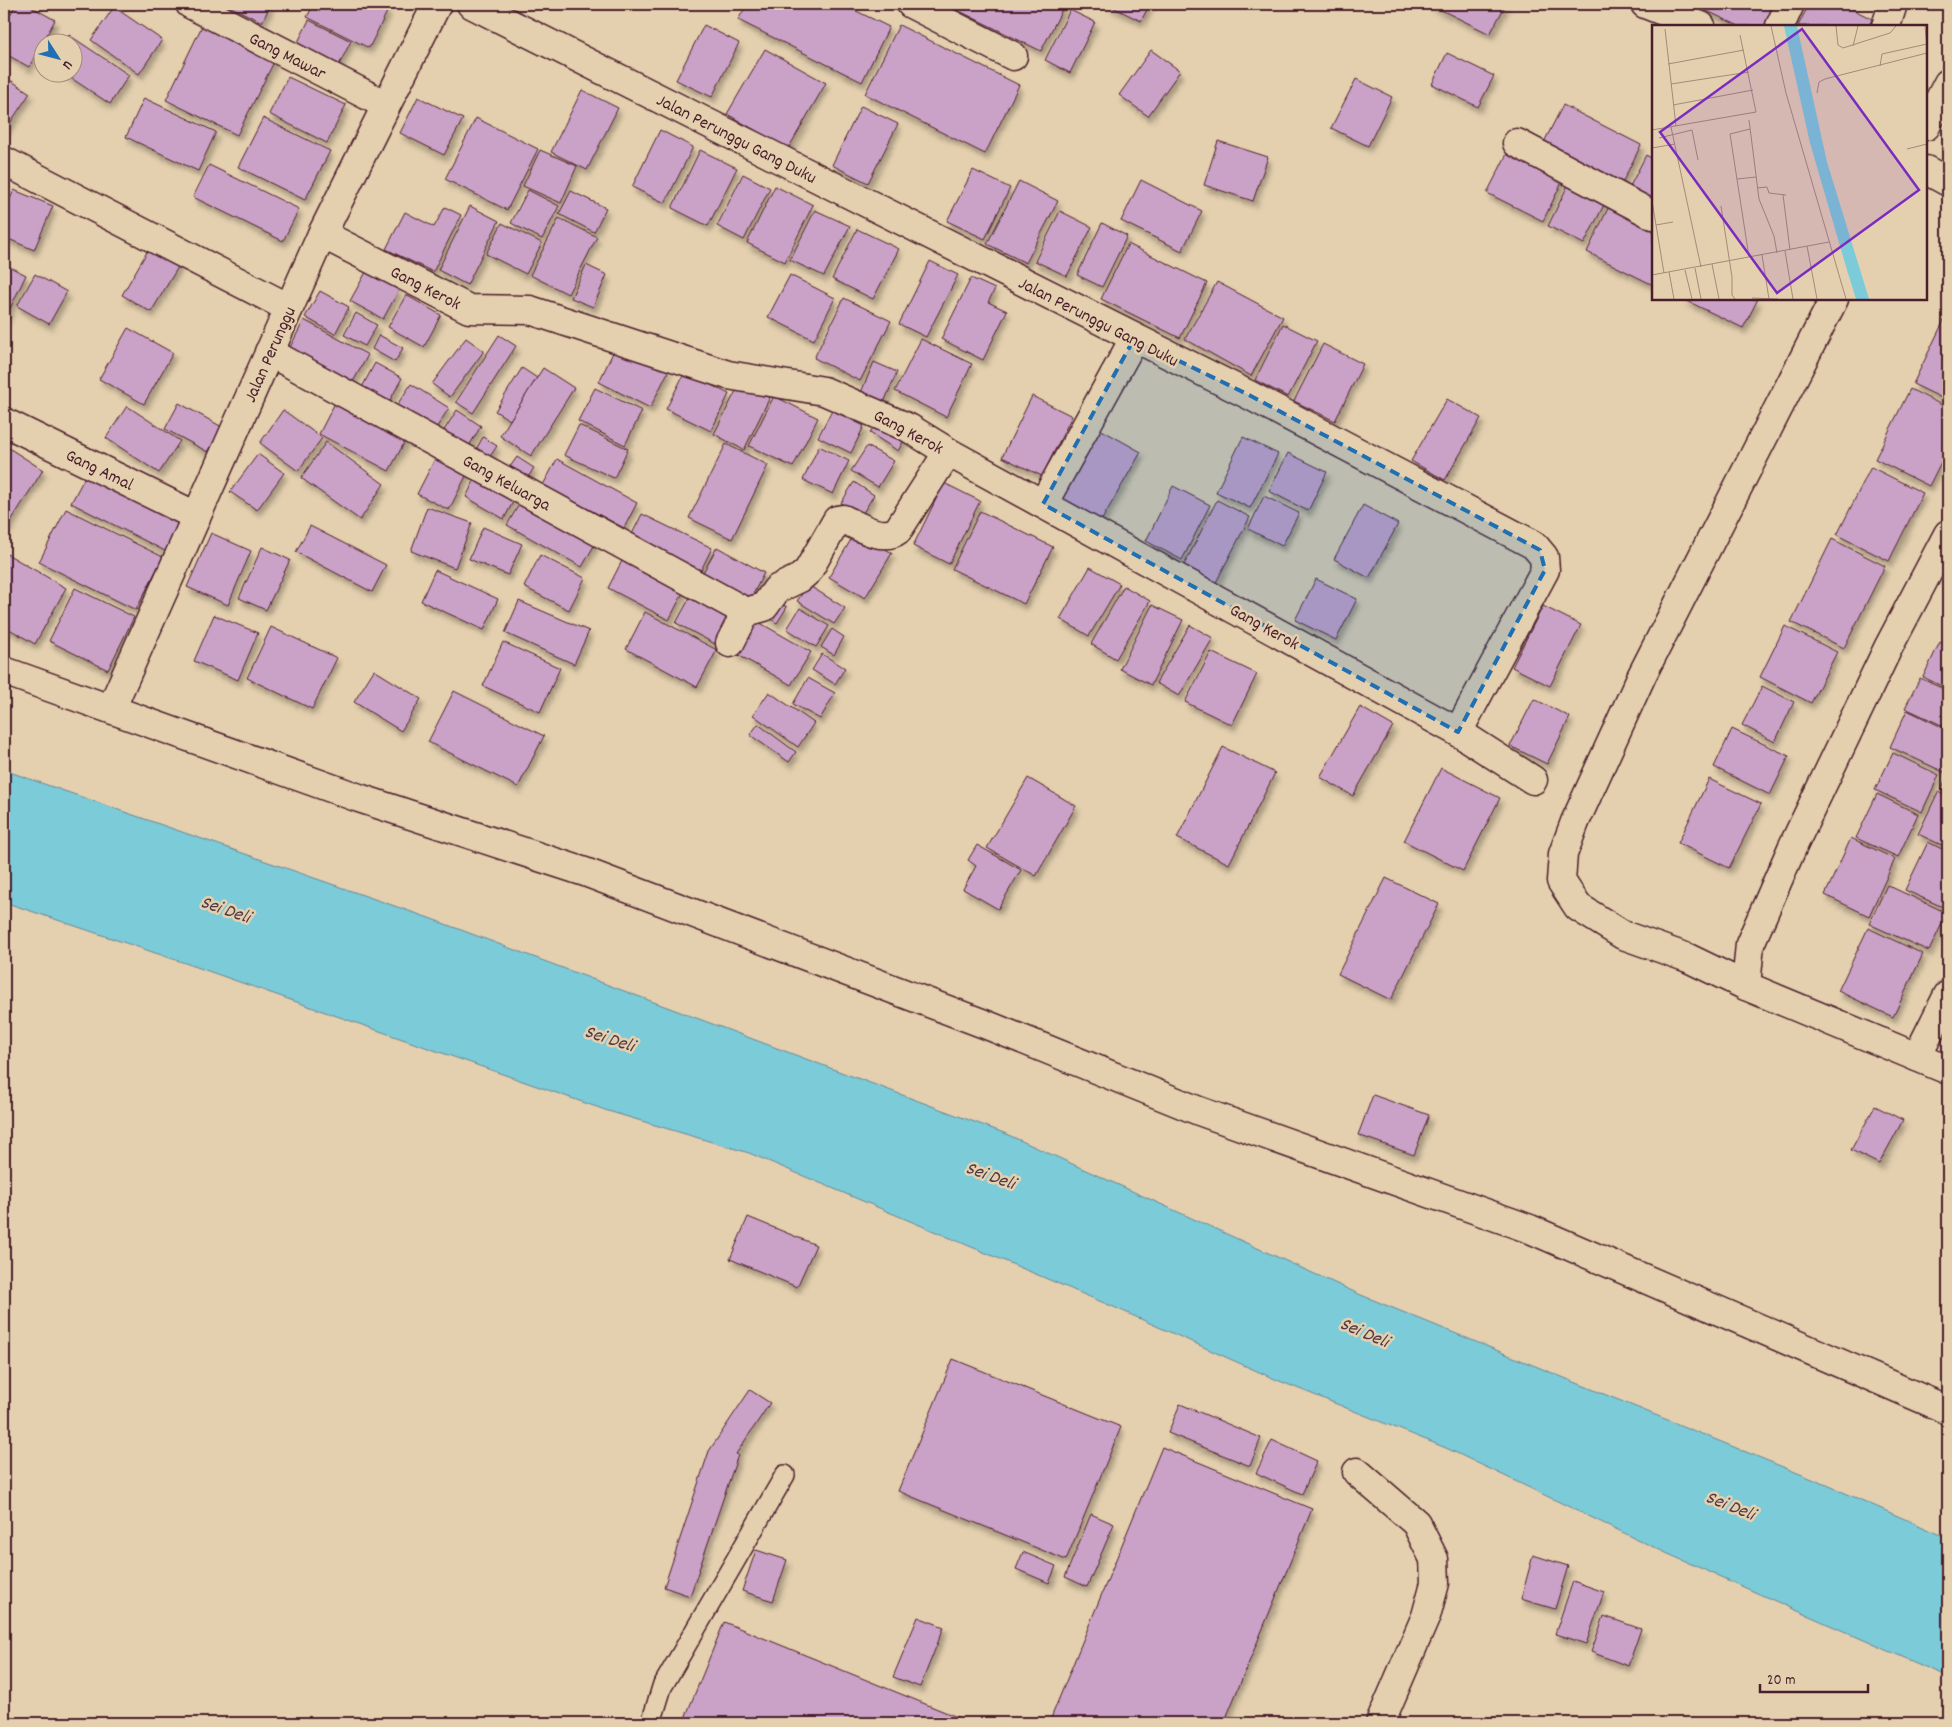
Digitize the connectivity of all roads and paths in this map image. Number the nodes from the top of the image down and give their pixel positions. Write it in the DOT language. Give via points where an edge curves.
graph roads {
  1 [pos="190,4"];
  2 [pos="437,4"];
  3 [pos="471,4"];
  4 [pos="911,4"];
  5 [pos="1645,4"];
  6 [pos="1790,4"];
  7 [pos="1893,4"];
  8 [pos="1698,25"];
  9 [pos="1780,25"];
  10 [pos="1886,25"];
  11 [pos="1013,56"];
  12 [pos="1948,83"];
  13 [pos="386,106"];
  14 [pos="1927,120"];
  15 [pos="1517,143"];
  16 [pos="4,161"];
  17 [pos="1927,171"];
  18 [pos="1948,182"];
  19 [pos="1652,214"];
  20 [pos="322,234"];
  21 [pos="1833,300"];
  22 [pos="289,308"];
  23 [pos="1134,339"];
  24 [pos="269,352"];
  25 [pos="4,422"];
  26 [pos="948,452"];
  27 [pos="1043,504"];
  28 [pos="196,516"];
  29 [pos="1948,534"];
  30 [pos="746,612"];
  31 [pos="730,643"];
  32 [pos="4,671"];
  33 [pos="111,708"];
  34 [pos="1458,732"];
  35 [pos="1533,780"];
  36 [pos="1746,986"];
  37 [pos="1948,995"];
  38 [pos="1917,1057"];
  39 [pos="1948,1070"];
  40 [pos="1948,1410"];
  41 [pos="1357,1472"];
  42 [pos="785,1474"];
  43 [pos="651,1723"];
  44 [pos="1380,1723"];
  1 -- 13 [label="street, Gang Mawar"];
  2 -- 13 [label="street, Jalan Perunggu"];
  3 -- 23 [label="street, Jalan Perunggu Gang Duku"];
  4 -- 11 [label="street"];
  5 -- 8 [label="street"];
  6 -- 9 [label="street"];
  7 -- 10 [label="street"];
  12 -- 14 [label="street"];
  13 -- 20 [label="street, Jalan Perunggu"];
  15 -- 19 [label="street"];
  16 -- 22 [label="street"];
  17 -- 18 [label="street"];
  20 -- 22 [label="street, Jalan Perunggu"];
  20 -- 26 [label="street, Gang Kerok" via="469,309 530,310 728,375 824,392 909,428"];
  21 -- 36 [label="street" via="1642,675 1563,854 1561,881 1578,907 1623,935 1688,958"];
  22 -- 24 [label="street, Jalan Perunggu"];
  23 -- 27 [label="street"];
  23 -- 34 [label="street, Jalan Perunggu Gang Duku" via="1249,395 1540,550 1545,570"];
  24 -- 28 [label="street, Jalan Perunggu"];
  24 -- 30 [label="street, Gang Keluarga"];
  25 -- 28 [label="street, Gang Amal"];
  26 -- 27 [label="street, Gang Kerok"];
  26 -- 30 [label="street" via="898,530 891,535 882,535 843,519 837,520 808,571 777,589 764,607"];
  27 -- 34 [label="street, Gang Kerok"];
  28 -- 33 [label="street, Jalan Perunggu"];
  29 -- 36 [label="street" via="1888,648 1792,848 1750,944"];
  30 -- 31 [label="street"];
  32 -- 33 [label="street"];
  33 -- 40 [label="street" via="359,798 585,872 988,1025 1199,1111 1530,1229"];
  34 -- 35 [label="street, Gang Kerok"];
  36 -- 38 [label="street"];
  37 -- 38 [label="street"];
  38 -- 39 [label="street"];
  41 -- 44 [label="street" via="1416,1523 1434,1559 1436,1583 1426,1616"];
  42 -- 43 [label="lane" via="662,1687"];
}
